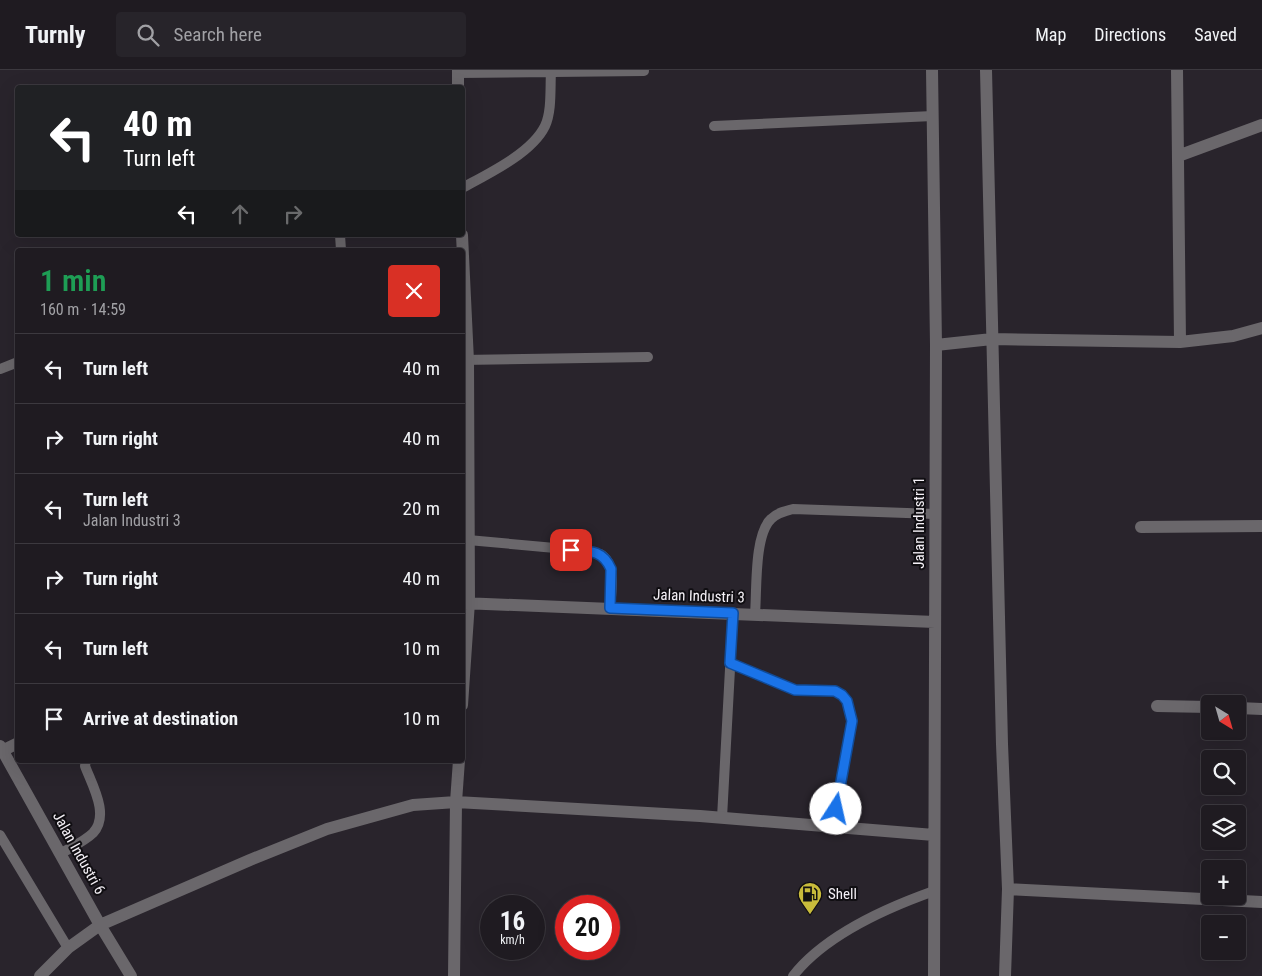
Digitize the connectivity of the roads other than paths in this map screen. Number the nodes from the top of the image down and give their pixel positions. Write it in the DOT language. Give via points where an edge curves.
graph roads {
  1 [pos="932,70"];
  2 [pos="986,70"];
  3 [pos="1176,70"];
  4 [pos="644,71"];
  5 [pos="458,72"];
  6 [pos="551,72"];
  7 [pos="458,85"];
  8 [pos="933,116"];
  9 [pos="1262,125"];
  10 [pos="714,126"];
  11 [pos="1178,156"];
  12 [pos="465,186"];
  13 [pos="1262,328"];
  14 [pos="992,340"];
  15 [pos="1180,342"];
  16 [pos="936,344"];
  17 [pos="648,357"];
  18 [pos="465,360"];
  19 [pos="15,363"];
  20 [pos="0,369"];
  21 [pos="935,514"];
  22 [pos="1262,526"];
  23 [pos="1141,527"];
  24 [pos="468,540"];
  25 [pos="466,603"];
  26 [pos="610,608"];
  27 [pos="733,613"];
  28 [pos="755,614"];
  29 [pos="935,622"];
  30 [pos="465,635"];
  31 [pos="730,663"];
  32 [pos="1157,706"];
  33 [pos="1201,708"];
  34 [pos="1246,708"];
  35 [pos="1262,709"];
  36 [pos="15,743"];
  37 [pos="1,749"];
  38 [pos="86,763"];
  39 [pos="459,763"];
  40 [pos="456,802"];
  41 [pos="722,818"];
  42 [pos="833,827"];
  43 [pos="0,835"];
  44 [pos="934,835"];
  45 [pos="60,854"];
  46 [pos="1008,889"];
  47 [pos="934,891"];
  48 [pos="1262,902"];
  49 [pos="100,925"];
  50 [pos="68,948"];
  51 [pos="40,976"];
  52 [pos="131,976"];
  53 [pos="454,976"];
  54 [pos="792,976"];
  55 [pos="934,976"];
  56 [pos="1005,976"];
  1 -- 8 [label="street, Jalan Industri 1"];
  2 -- 14 [label="street"];
  3 -- 11 [label="street"];
  4 -- 6 [label="lane"];
  5 -- 6 [label="lane"];
  5 -- 7 [label="street"];
  6 -- 12 [label="lane" via="545,126 515,158"];
  8 -- 10 [label="lane"];
  8 -- 16 [label="street, Jalan Industri 1"];
  9 -- 11 [label="street"];
  11 -- 15 [label="street"];
  13 -- 15 [label="street" via="1233,336"];
  14 -- 15 [label="street"];
  14 -- 16 [label="street"];
  14 -- 46 [label="street"];
  16 -- 21 [label="street, Jalan Industri 1"];
  17 -- 18 [label="lane"];
  18 -- 24 [label="street"];
  19 -- 20 [label="lane"];
  21 -- 28 [label="lane" via="793,509 772,518 760,541"];
  21 -- 29 [label="street, Jalan Industri 1"];
  22 -- 23 [label="street"];
  24 -- 25 [label="street"];
  24 -- 26 [label="lane" via="600,554 611,569"];
  25 -- 26 [label="street, Jalan Industri 3"];
  25 -- 30 [label="street"];
  26 -- 27 [label="street, Jalan Industri 3"];
  27 -- 28 [label="street, Jalan Industri 3"];
  27 -- 31 [label="lane"];
  28 -- 29 [label="street, Jalan Industri 3"];
  29 -- 44 [label="street, Jalan Industri 1"];
  31 -- 41 [label="lane"];
  31 -- 42 [label="lane" via="795,690 835,691 847,701 852,721"];
  32 -- 33 [label="street"];
  34 -- 35 [label="street"];
  36 -- 37 [label="street"];
  37 -- 45 [label="street, Jalan Industri 6"];
  38 -- 45 [label="lane" via="100,818 92,834"];
  39 -- 40 [label="street"];
  40 -- 41 [label="street"];
  40 -- 49 [label="street" via="413,806 327,830"];
  40 -- 53 [label="street"];
  41 -- 42 [label="street"];
  42 -- 44 [label="street"];
  43 -- 50 [label="lane"];
  44 -- 47 [label="street, Jalan Industri 1"];
  45 -- 49 [label="street, Jalan Industri 6"];
  46 -- 48 [label="street"];
  46 -- 56 [label="street"];
  47 -- 54 [label="lane" via="868,919 821,948"];
  47 -- 55 [label="street, Jalan Industri 1"];
  49 -- 50 [label="street"];
  49 -- 52 [label="street, Jalan Industri 6"];
  50 -- 51 [label="street"];
}
